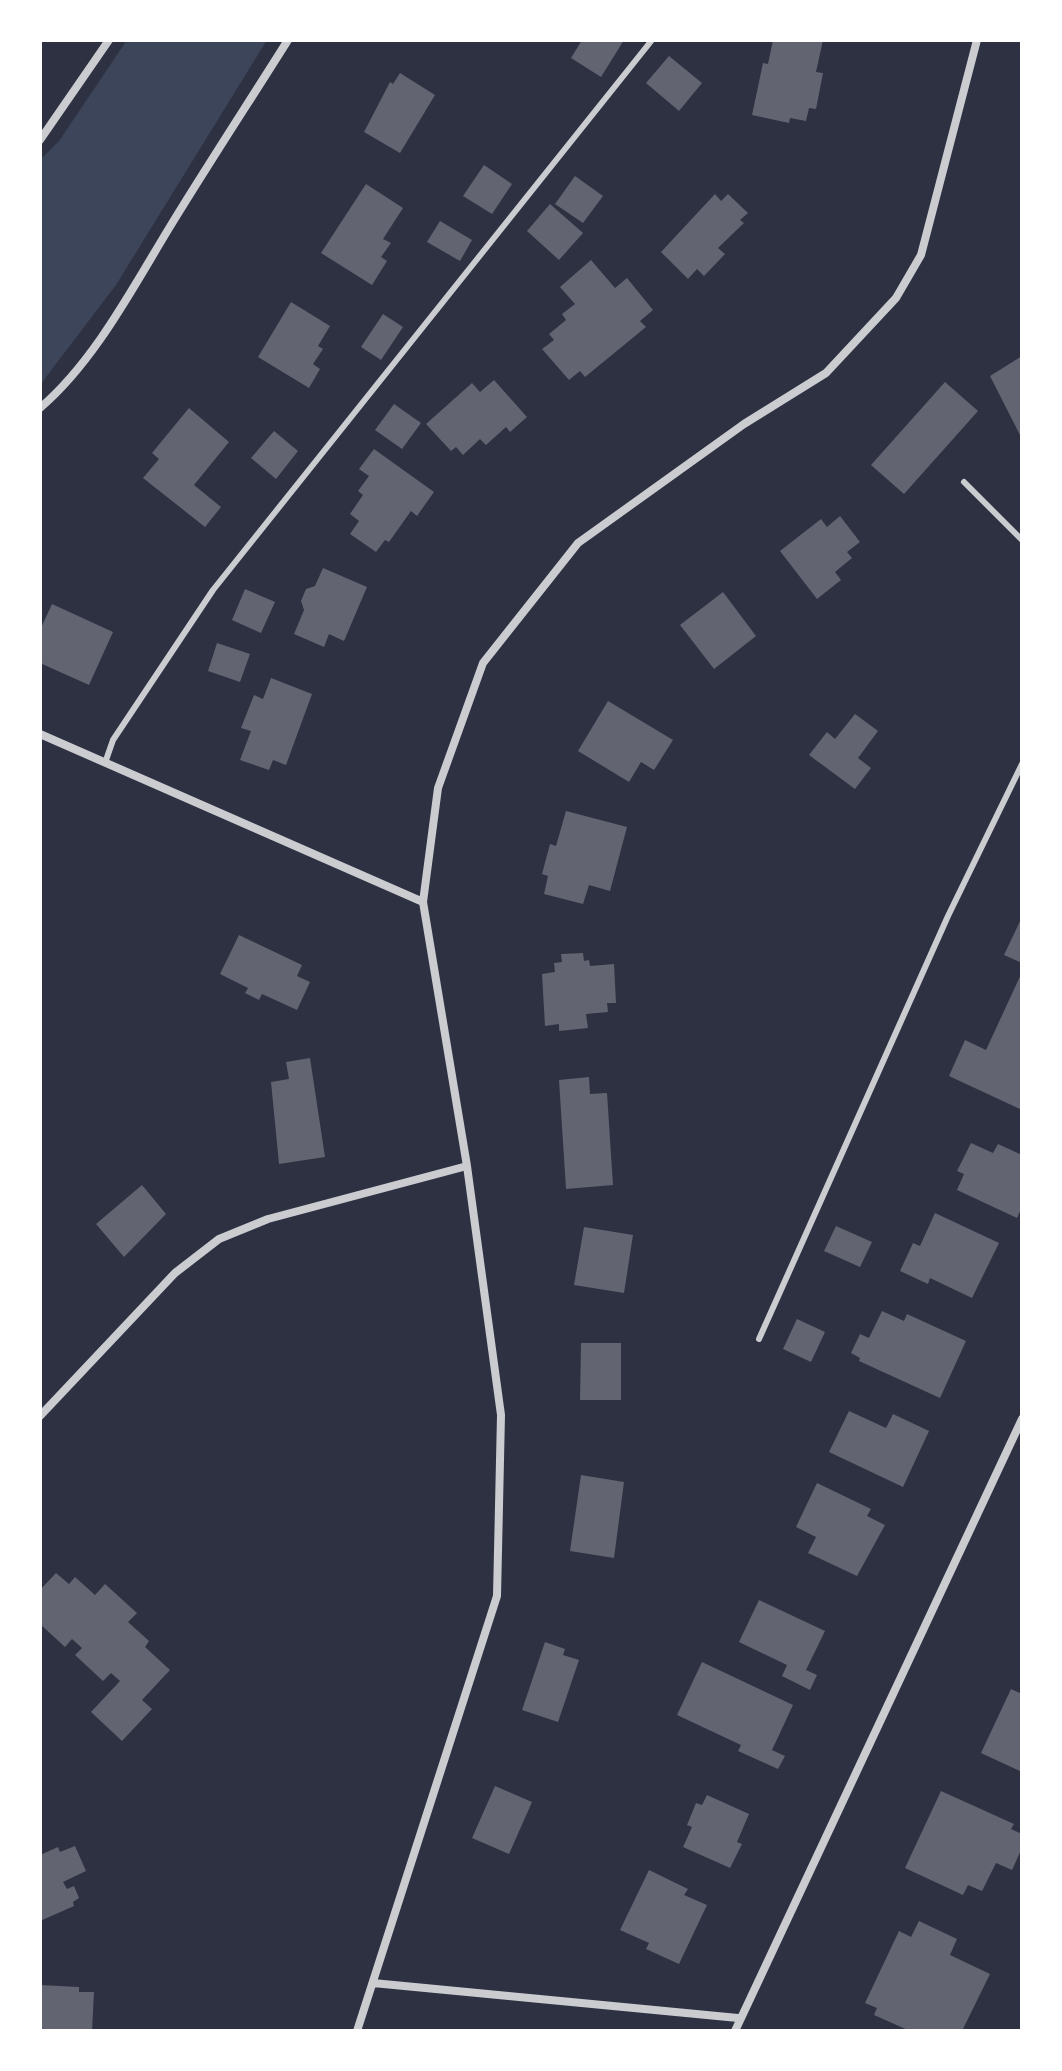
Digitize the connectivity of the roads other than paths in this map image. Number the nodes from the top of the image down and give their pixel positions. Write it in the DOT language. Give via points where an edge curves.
graph roads {
  1 [pos="109,40"];
  2 [pos="288,40"];
  3 [pos="652,40"];
  4 [pos="977,40"];
  5 [pos="40,140"];
  6 [pos="40,408"];
  7 [pos="964,482"];
  8 [pos="1022,540"];
  9 [pos="40,734"];
  10 [pos="105,763"];
  11 [pos="1022,764"];
  12 [pos="423,902"];
  13 [pos="467,1166"];
  14 [pos="759,1339"];
  15 [pos="40,1416"];
  16 [pos="1022,1419"];
  17 [pos="373,1983"];
  18 [pos="738,2018"];
  19 [pos="357,2031"];
  20 [pos="735,2031"];
  1 -- 5 [label="street"];
  2 -- 6 [label="street" via="137,284"];
  3 -- 10 [label="lane" via="213,590 113,740"];
  4 -- 12 [label="street" via="921,255 896,298 826,373 744,424 578,543 483,663 438,788"];
  7 -- 8 [label="lane"];
  9 -- 10 [label="street"];
  10 -- 12 [label="street"];
  11 -- 14 [label="lane" via="948,916"];
  12 -- 13 [label="street"];
  13 -- 15 [label="street" via="268,1219 219,1239 175,1273"];
  13 -- 17 [label="street" via="501,1415 497,1596"];
  16 -- 18 [label="street"];
  17 -- 18 [label="street"];
  17 -- 19 [label="street"];
  18 -- 20 [label="street"];
}
